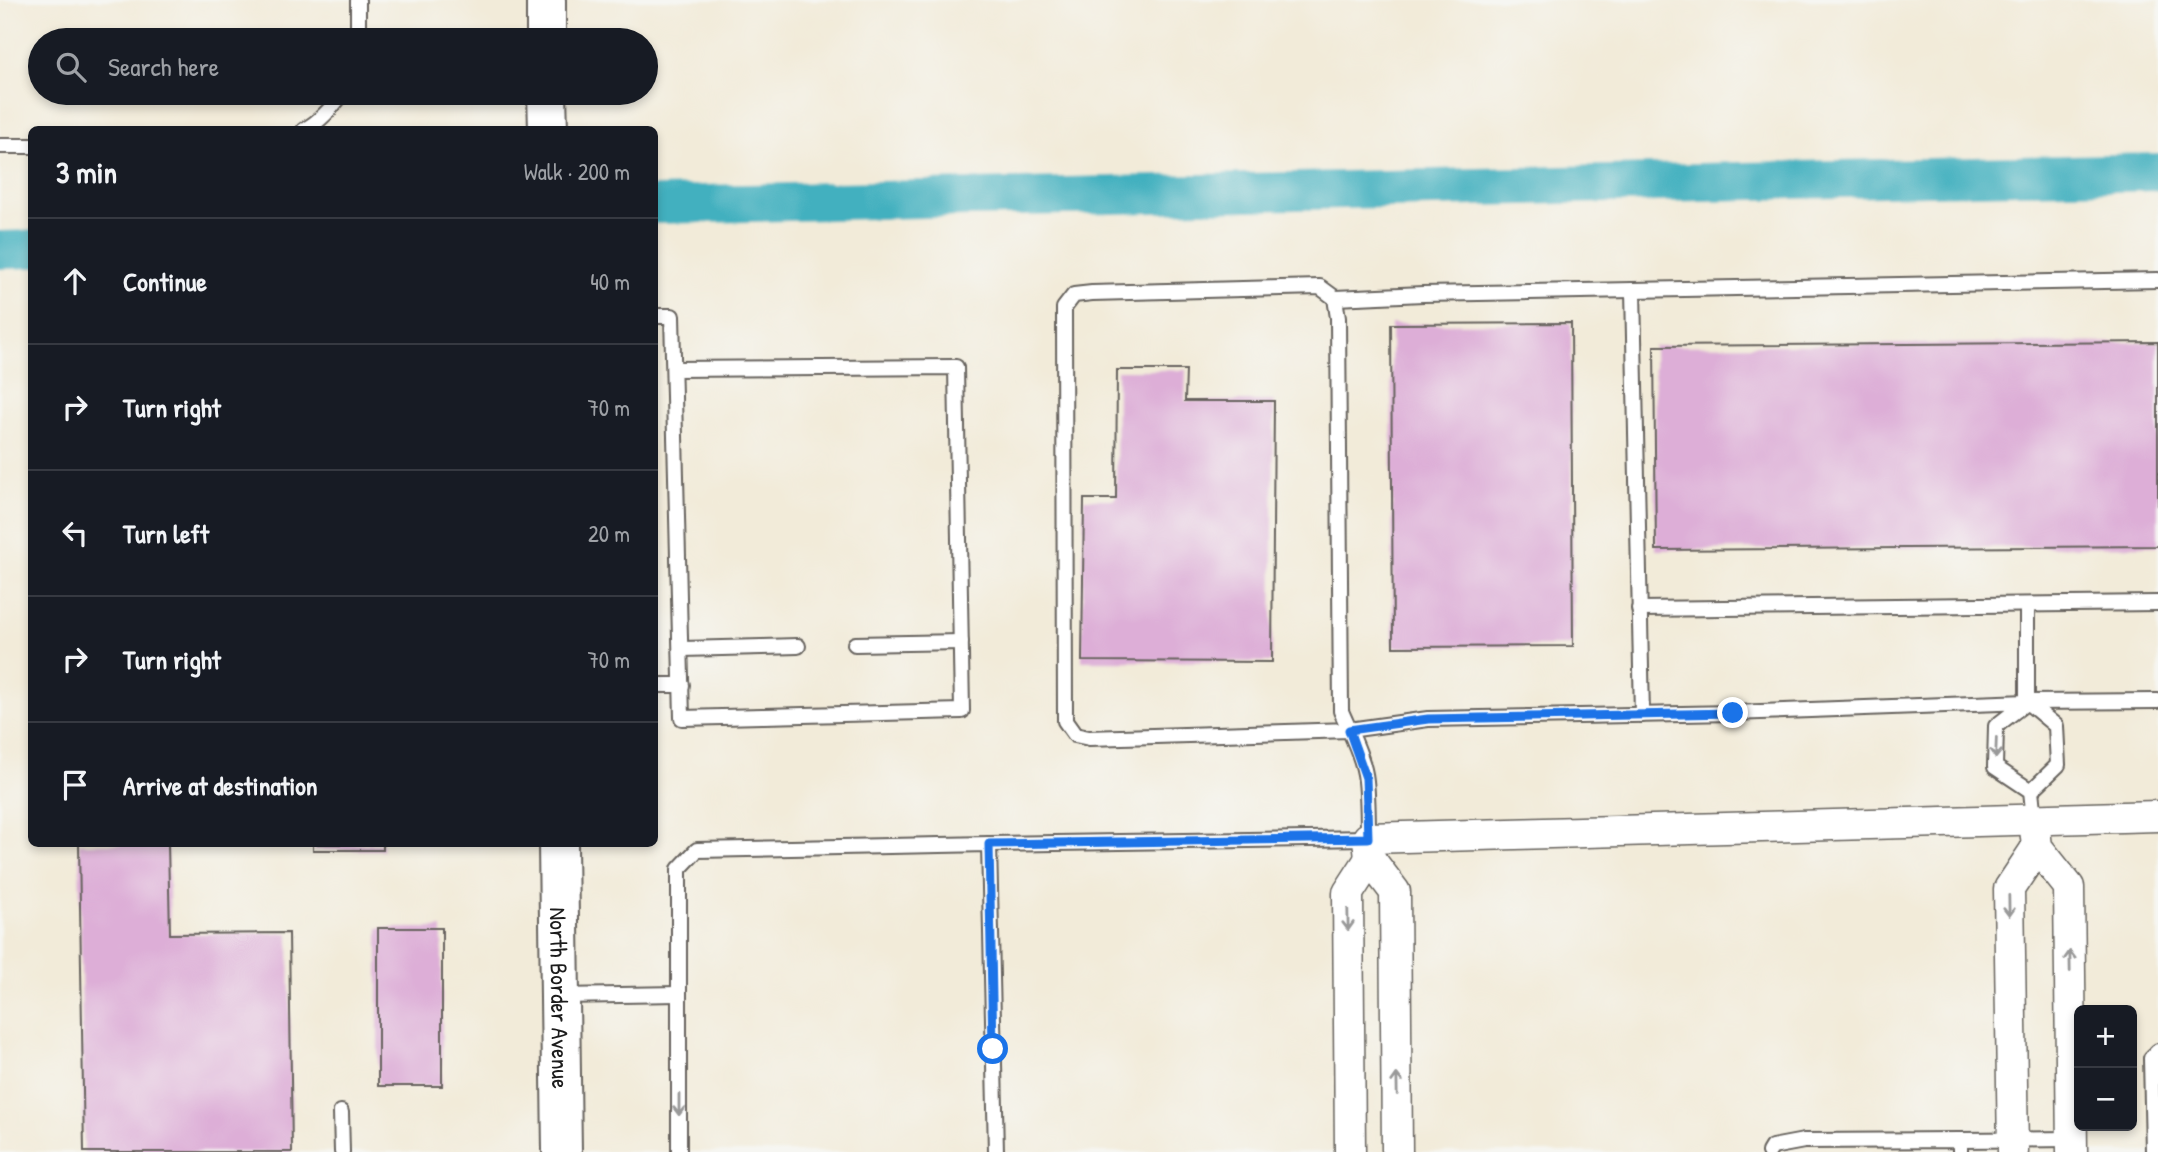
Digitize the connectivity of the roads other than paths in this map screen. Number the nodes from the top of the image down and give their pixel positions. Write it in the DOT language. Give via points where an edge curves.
graph roads {
  1 [pos="358,0"];
  2 [pos="546,0"];
  3 [pos="358,28"];
  4 [pos="546,28"];
  5 [pos="334,105"];
  6 [pos="547,105"];
  7 [pos="311,126"];
  8 [pos="548,126"];
  9 [pos="0,146"];
  10 [pos="28,146"];
  11 [pos="2158,280"];
  12 [pos="1633,290"];
  13 [pos="1335,299"];
  14 [pos="658,316"];
  15 [pos="674,369"];
  16 [pos="2158,603"];
  17 [pos="2027,606"];
  18 [pos="1639,609"];
  19 [pos="961,642"];
  20 [pos="855,644"];
  21 [pos="798,646"];
  22 [pos="682,649"];
  23 [pos="658,685"];
  24 [pos="682,685"];
  25 [pos="2158,701"];
  26 [pos="2027,702"];
  27 [pos="1642,715"];
  28 [pos="1349,730"];
  29 [pos="2158,816"];
  30 [pos="2034,819"];
  31 [pos="989,844"];
  32 [pos="558,847"];
  33 [pos="1369,848"];
  34 [pos="679,994"];
  35 [pos="560,996"];
  36 [pos="2158,1051"];
  37 [pos="341,1112"];
  38 [pos="2072,1145"];
  39 [pos="1960,1146"];
  40 [pos="2013,1146"];
  41 [pos="342,1152"];
  42 [pos="562,1152"];
  43 [pos="679,1152"];
  44 [pos="996,1152"];
  45 [pos="1350,1152"];
  46 [pos="1397,1152"];
  47 [pos="1769,1152"];
  48 [pos="2153,1152"];
  1 -- 3 [label="lane"];
  2 -- 4 [label="street"];
  5 -- 7 [label="lane"];
  6 -- 8 [label="street"];
  9 -- 10 [label="lane"];
  11 -- 12 [label="lane"];
  12 -- 13 [label="lane"];
  12 -- 18 [label="lane"];
  13 -- 28 [label="lane" via="1339,318 1341,712"];
  13 -- 28 [label="lane" via="1320,288 1093,293 1074,295 1064,308 1065,721 1075,735 1088,738"];
  14 -- 15 [label="lane" via="672,316"];
  15 -- 19 [label="lane" via="956,366"];
  15 -- 22 [label="lane"];
  16 -- 17 [label="lane"];
  17 -- 18 [label="lane"];
  17 -- 26 [label="lane"];
  18 -- 27 [label="lane"];
  19 -- 20 [label="lane"];
  19 -- 24 [label="lane" via="962,712 682,718"];
  21 -- 22 [label="lane"];
  22 -- 24 [label="lane"];
  23 -- 24 [label="lane"];
  25 -- 26 [label="lane"];
  26 -- 27 [label="lane"];
  26 -- 30 [label="lane" via="2056,726 2058,765"];
  26 -- 30 [label="lane, one-way" via="1996,726 1995,767"];
  27 -- 28 [label="lane" via="1428,719"];
  28 -- 33 [label="lane" via="1366,778"];
  29 -- 30 [label="street"];
  30 -- 33 [label="street"];
  38 -- 30 [label="street, one-way" via="2069,887"];
  30 -- 40 [label="street, one-way" via="2009,889"];
  31 -- 33 [label="lane"];
  31 -- 34 [label="lane" via="697,850 680,869"];
  31 -- 44 [label="lane"];
  32 -- 35 [label="street, North Border Avenue"];
  33 -- 45 [label="street, one-way" via="1348,894"];
  46 -- 33 [label="street, one-way" via="1395,892"];
  34 -- 35 [label="lane"];
  34 -- 43 [label="lane, one-way"];
  35 -- 42 [label="street, North Border Avenue"];
  36 -- 48 [label="lane" via="2151,1058"];
  37 -- 41 [label="lane"];
  38 -- 40 [label="lane"];
  39 -- 40 [label="lane"];
  39 -- 47 [label="lane" via="1804,1141 1772,1147"];
}
